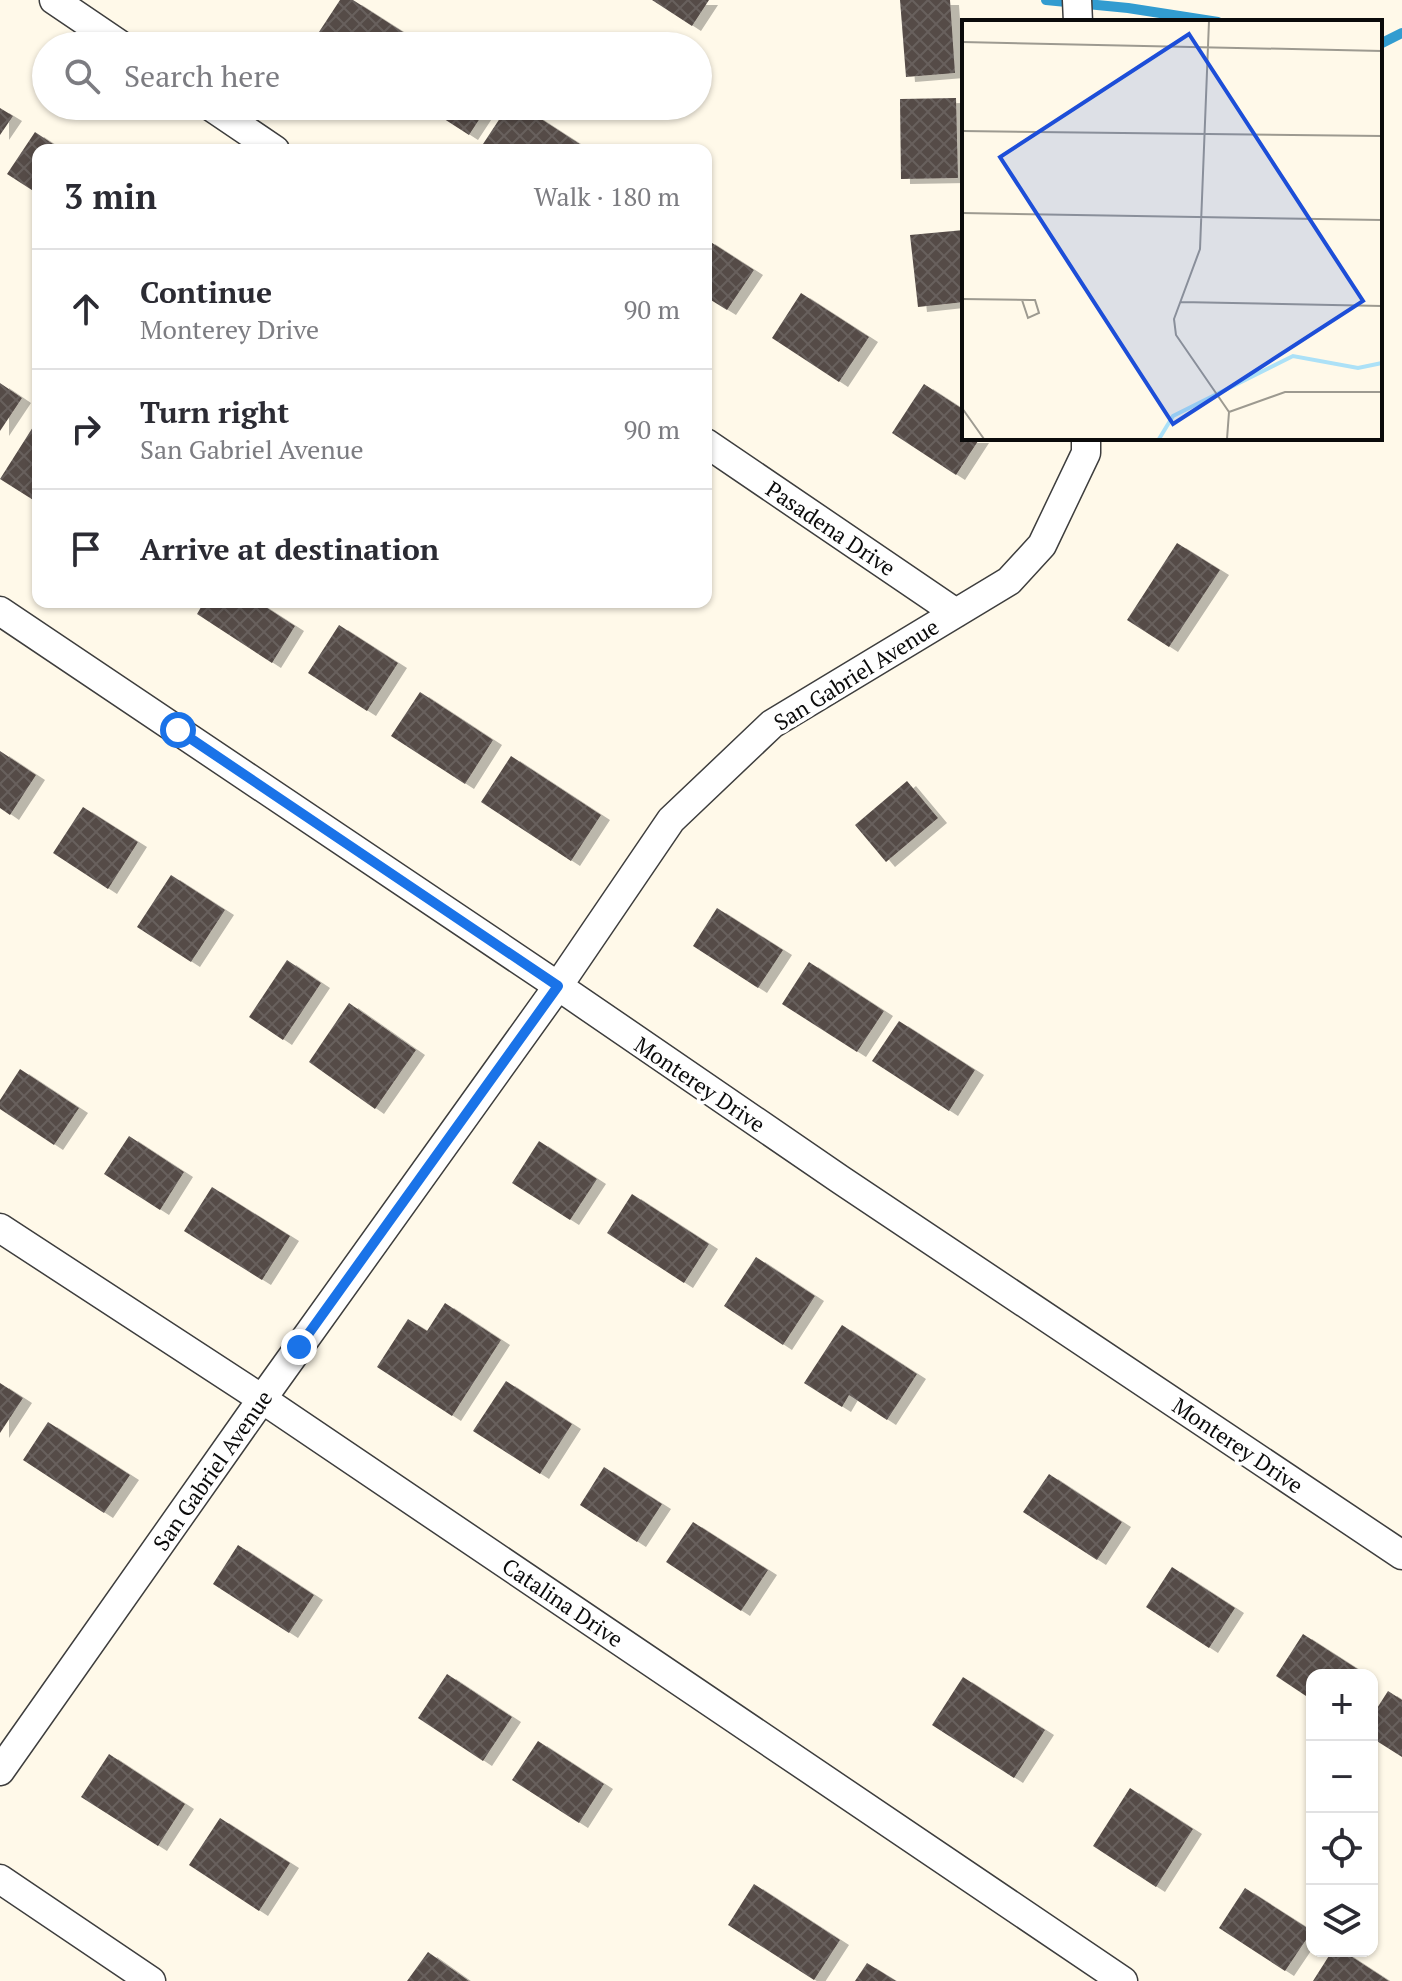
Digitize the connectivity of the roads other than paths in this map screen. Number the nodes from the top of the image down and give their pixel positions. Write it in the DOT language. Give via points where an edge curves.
graph roads {
  1 [pos="54,0"];
  2 [pos="1077,0"];
  3 [pos="1078,20"];
  4 [pos="101,32"];
  5 [pos="231,120"];
  6 [pos="266,144"];
  7 [pos="1086,440"];
  8 [pos="712,447"];
  9 [pos="0,611"];
  10 [pos="956,613"];
  11 [pos="558,986"];
  12 [pos="0,1228"];
  13 [pos="262,1399"];
  14 [pos="1402,1555"];
  15 [pos="0,1771"];
  16 [pos="0,1879"];
  17 [pos="151,1981"];
  18 [pos="1123,1981"];
  1 -- 4 [label="street"];
  2 -- 3 [label="street"];
  5 -- 6 [label="street"];
  7 -- 10 [label="street, San Gabriel Avenue" via="1086,453 1042,545 1009,581"];
  8 -- 10 [label="street, Pasadena Drive"];
  9 -- 11 [label="street, Monterey Drive"];
  10 -- 11 [label="street, San Gabriel Avenue" via="772,724 671,820"];
  11 -- 13 [label="street, San Gabriel Avenue"];
  11 -- 14 [label="street, Monterey Drive"];
  12 -- 13 [label="street, Catalina Drive"];
  13 -- 15 [label="street, San Gabriel Avenue"];
  13 -- 18 [label="street, Catalina Drive"];
  16 -- 17 [label="street"];
}
